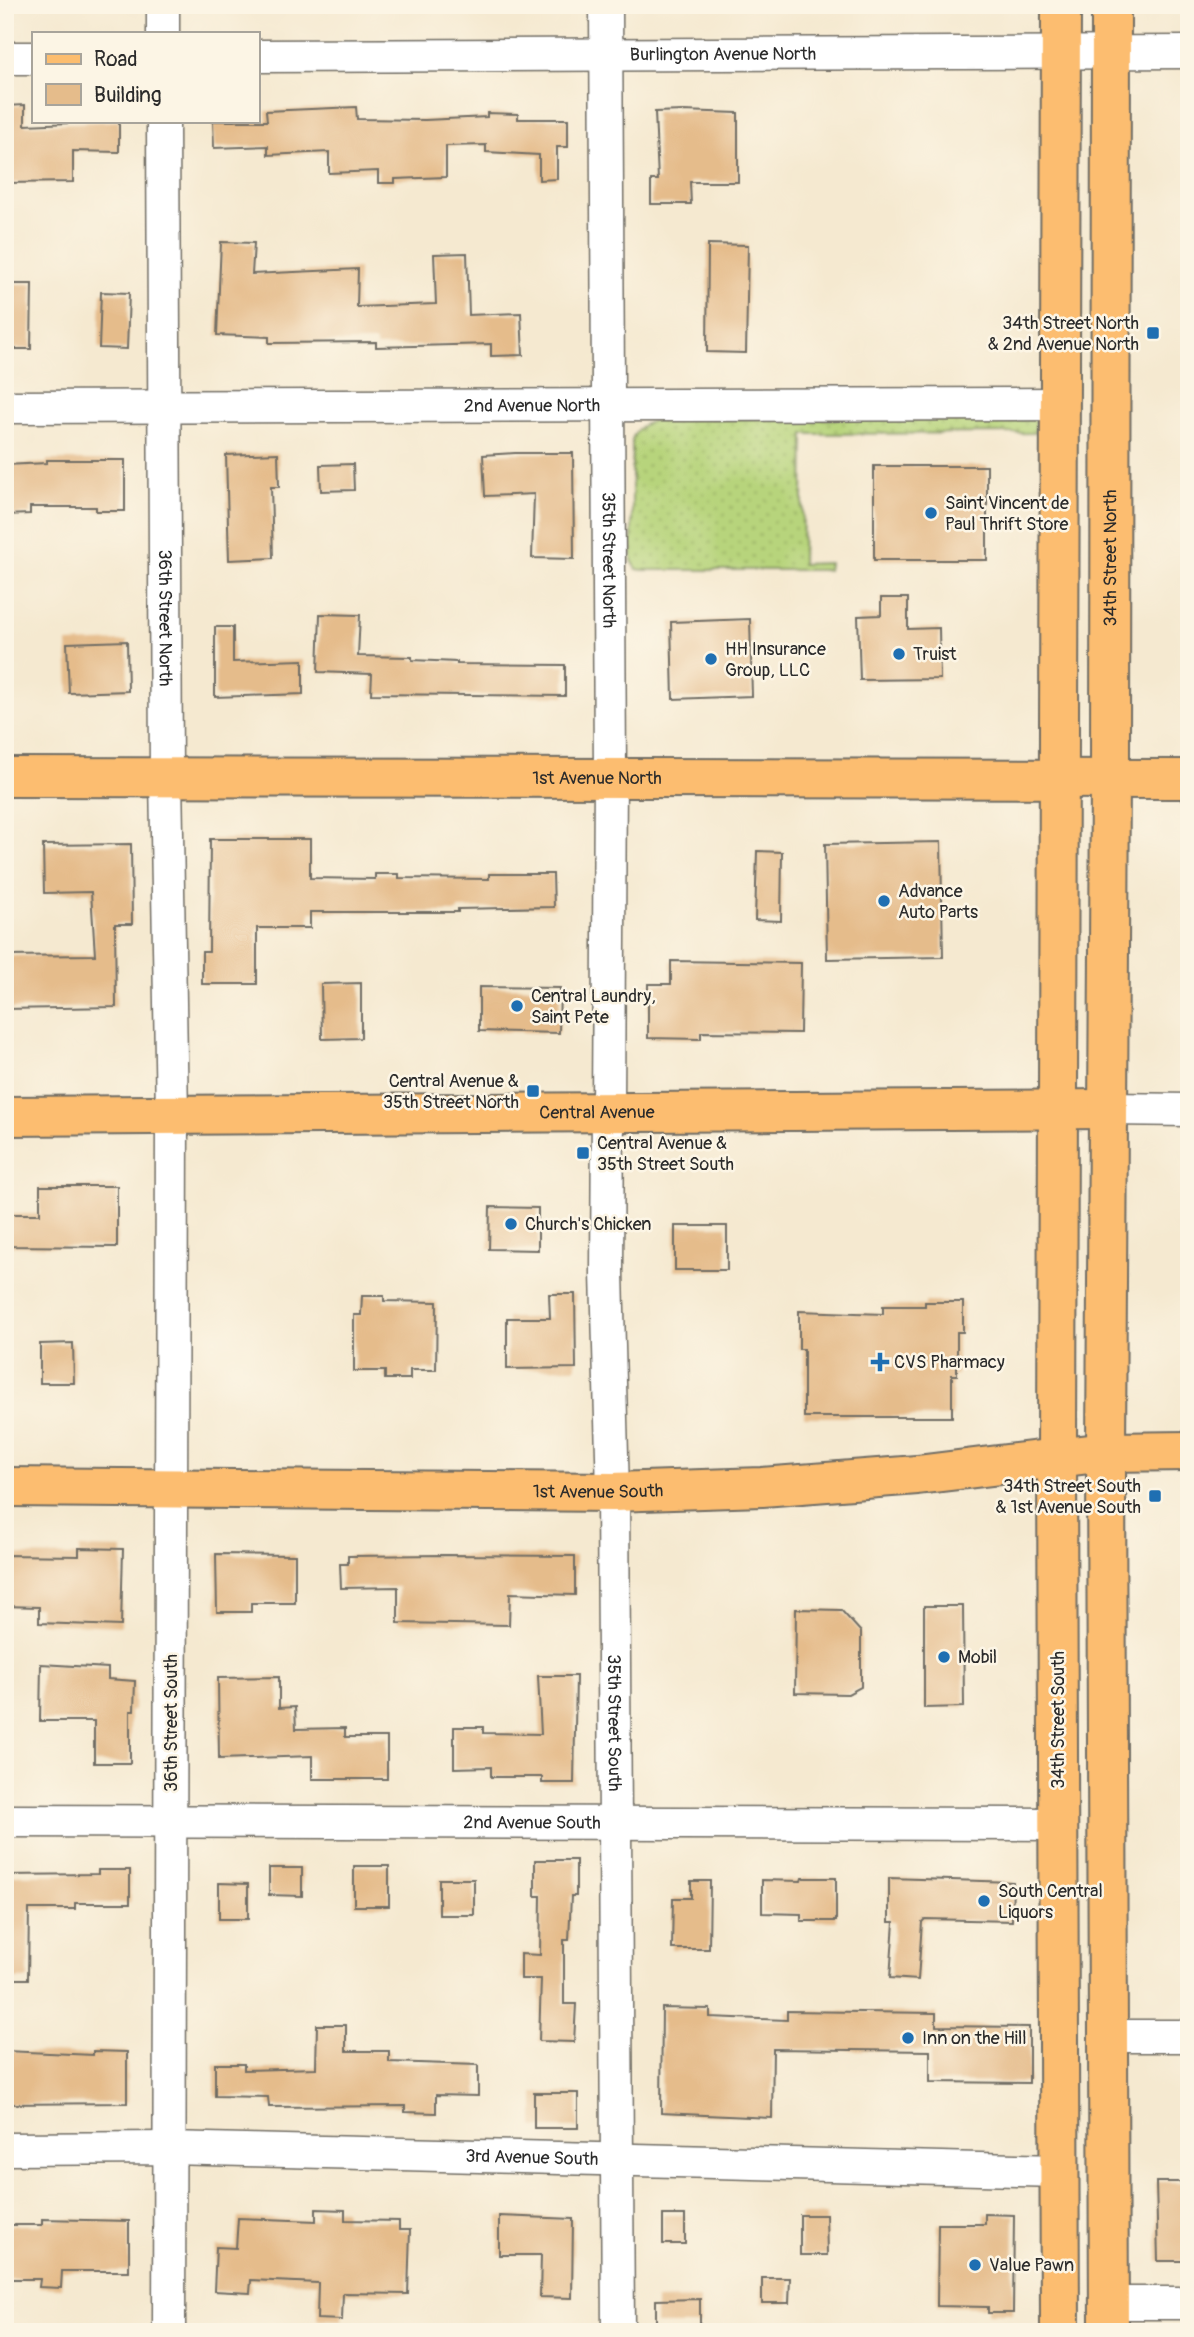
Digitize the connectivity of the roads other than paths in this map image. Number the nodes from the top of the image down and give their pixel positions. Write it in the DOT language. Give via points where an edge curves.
graph roads {
  1 [pos="163,5"];
  2 [pos="606,5"];
  3 [pos="1061,5"];
  4 [pos="1111,5"];
  5 [pos="163,32"];
  6 [pos="1061,52"];
  7 [pos="1110,52"];
  8 [pos="1189,52"];
  9 [pos="606,55"];
  10 [pos="259,57"];
  11 [pos="5,58"];
  12 [pos="32,58"];
  13 [pos="163,122"];
  14 [pos="1060,299"];
  15 [pos="610,404"];
  16 [pos="1060,404"];
  17 [pos="5,407"];
  18 [pos="165,407"];
  19 [pos="1111,434"];
  20 [pos="610,776"];
  21 [pos="5,777"];
  22 [pos="166,777"];
  23 [pos="1110,779"];
  24 [pos="1189,779"];
  25 [pos="1058,780"];
  26 [pos="1058,1109"];
  27 [pos="1107,1109"];
  28 [pos="1189,1110"];
  29 [pos="610,1114"];
  30 [pos="172,1115"];
  31 [pos="5,1116"];
  32 [pos="1189,1451"];
  33 [pos="1106,1452"];
  34 [pos="1057,1457"];
  35 [pos="5,1488"];
  36 [pos="171,1491"];
  37 [pos="612,1492"];
  38 [pos="1057,1622"];
  39 [pos="1107,1748"];
  40 [pos="5,1821"];
  41 [pos="171,1821"];
  42 [pos="614,1823"];
  43 [pos="1058,1839"];
  44 [pos="1107,2036"];
  45 [pos="1189,2036"];
  46 [pos="170,2148"];
  47 [pos="5,2149"];
  48 [pos="616,2159"];
  49 [pos="1059,2171"];
  50 [pos="1189,2303"];
  51 [pos="1103,2322"];
  52 [pos="169,2332"];
  53 [pos="618,2332"];
  54 [pos="1060,2332"];
  1 -- 5 [label="street"];
  2 -- 9 [label="street, 35th Street North"];
  3 -- 6 [label="main road"];
  4 -- 7 [label="main road, 34th Street North"];
  6 -- 7 [label="street, Burlington Avenue North"];
  6 -- 9 [label="street, Burlington Avenue North"];
  6 -- 14 [label="main road"];
  7 -- 8 [label="street, Burlington Avenue North"];
  7 -- 19 [label="main road, 34th Street North"];
  9 -- 10 [label="street, Burlington Avenue North"];
  9 -- 15 [label="street, 35th Street North"];
  11 -- 12 [label="street"];
  13 -- 18 [label="street, 36th Street North"];
  14 -- 16 [label="main road"];
  14 -- 19 [label="main road" via="1083,398"];
  15 -- 16 [label="street, 2nd Avenue North"];
  15 -- 18 [label="street, 2nd Avenue North"];
  15 -- 20 [label="street, 35th Street North"];
  16 -- 25 [label="main road"];
  17 -- 18 [label="street, 2nd Avenue North"];
  18 -- 22 [label="street, 36th Street North"];
  19 -- 23 [label="main road, 34th Street North"];
  20 -- 22 [label="main road, 1st Avenue North"];
  20 -- 25 [label="main road, 1st Avenue North"];
  20 -- 29 [label="street, 35th Street North"];
  21 -- 22 [label="main road, 1st Avenue North"];
  22 -- 30 [label="street, 36th Street North"];
  23 -- 24 [label="main road, 1st Avenue North"];
  23 -- 25 [label="main road, 1st Avenue North"];
  23 -- 27 [label="main road, 34th Street North"];
  25 -- 26 [label="main road"];
  26 -- 27 [label="main road, Central Avenue"];
  26 -- 29 [label="main road, Central Avenue"];
  26 -- 34 [label="main road, 34th Street South"];
  27 -- 28 [label="street, Central Avenue"];
  27 -- 33 [label="main road"];
  29 -- 30 [label="main road, Central Avenue"];
  29 -- 37 [label="street, 35th Street South" via="607,1273"];
  30 -- 31 [label="main road, Central Avenue"];
  30 -- 36 [label="street, 36th Street South"];
  32 -- 33 [label="main road, 1st Avenue South"];
  33 -- 34 [label="main road, 1st Avenue South"];
  33 -- 39 [label="main road"];
  34 -- 37 [label="main road, 1st Avenue South" via="917,1475"];
  34 -- 38 [label="main road, 34th Street South"];
  35 -- 36 [label="main road, 1st Avenue South"];
  36 -- 37 [label="main road, 1st Avenue South"];
  36 -- 41 [label="street, 36th Street South"];
  37 -- 42 [label="street, 35th Street South"];
  38 -- 39 [label="main road" via="1087,1632 1087,1734"];
  38 -- 43 [label="main road, 34th Street South"];
  39 -- 44 [label="main road"];
  40 -- 41 [label="street, 2nd Avenue South"];
  41 -- 42 [label="street, 2nd Avenue South"];
  41 -- 46 [label="street, 36th Street South"];
  42 -- 43 [label="street, 2nd Avenue South"];
  42 -- 48 [label="street, 35th Street South"];
  43 -- 44 [label="main road" via="1088,1867 1087,2006"];
  43 -- 49 [label="main road, 34th Street South"];
  44 -- 45 [label="street"];
  44 -- 51 [label="main road"];
  46 -- 47 [label="street, 3rd Avenue South"];
  46 -- 48 [label="street, 3rd Avenue South"];
  46 -- 52 [label="street, 36th Street South"];
  48 -- 49 [label="street, 3rd Avenue South"];
  48 -- 53 [label="street, 35th Street South"];
  49 -- 51 [label="main road" via="1078,2188 1089,2207"];
  49 -- 54 [label="main road, 34th Street South"];
  50 -- 51 [label="street"];
}
